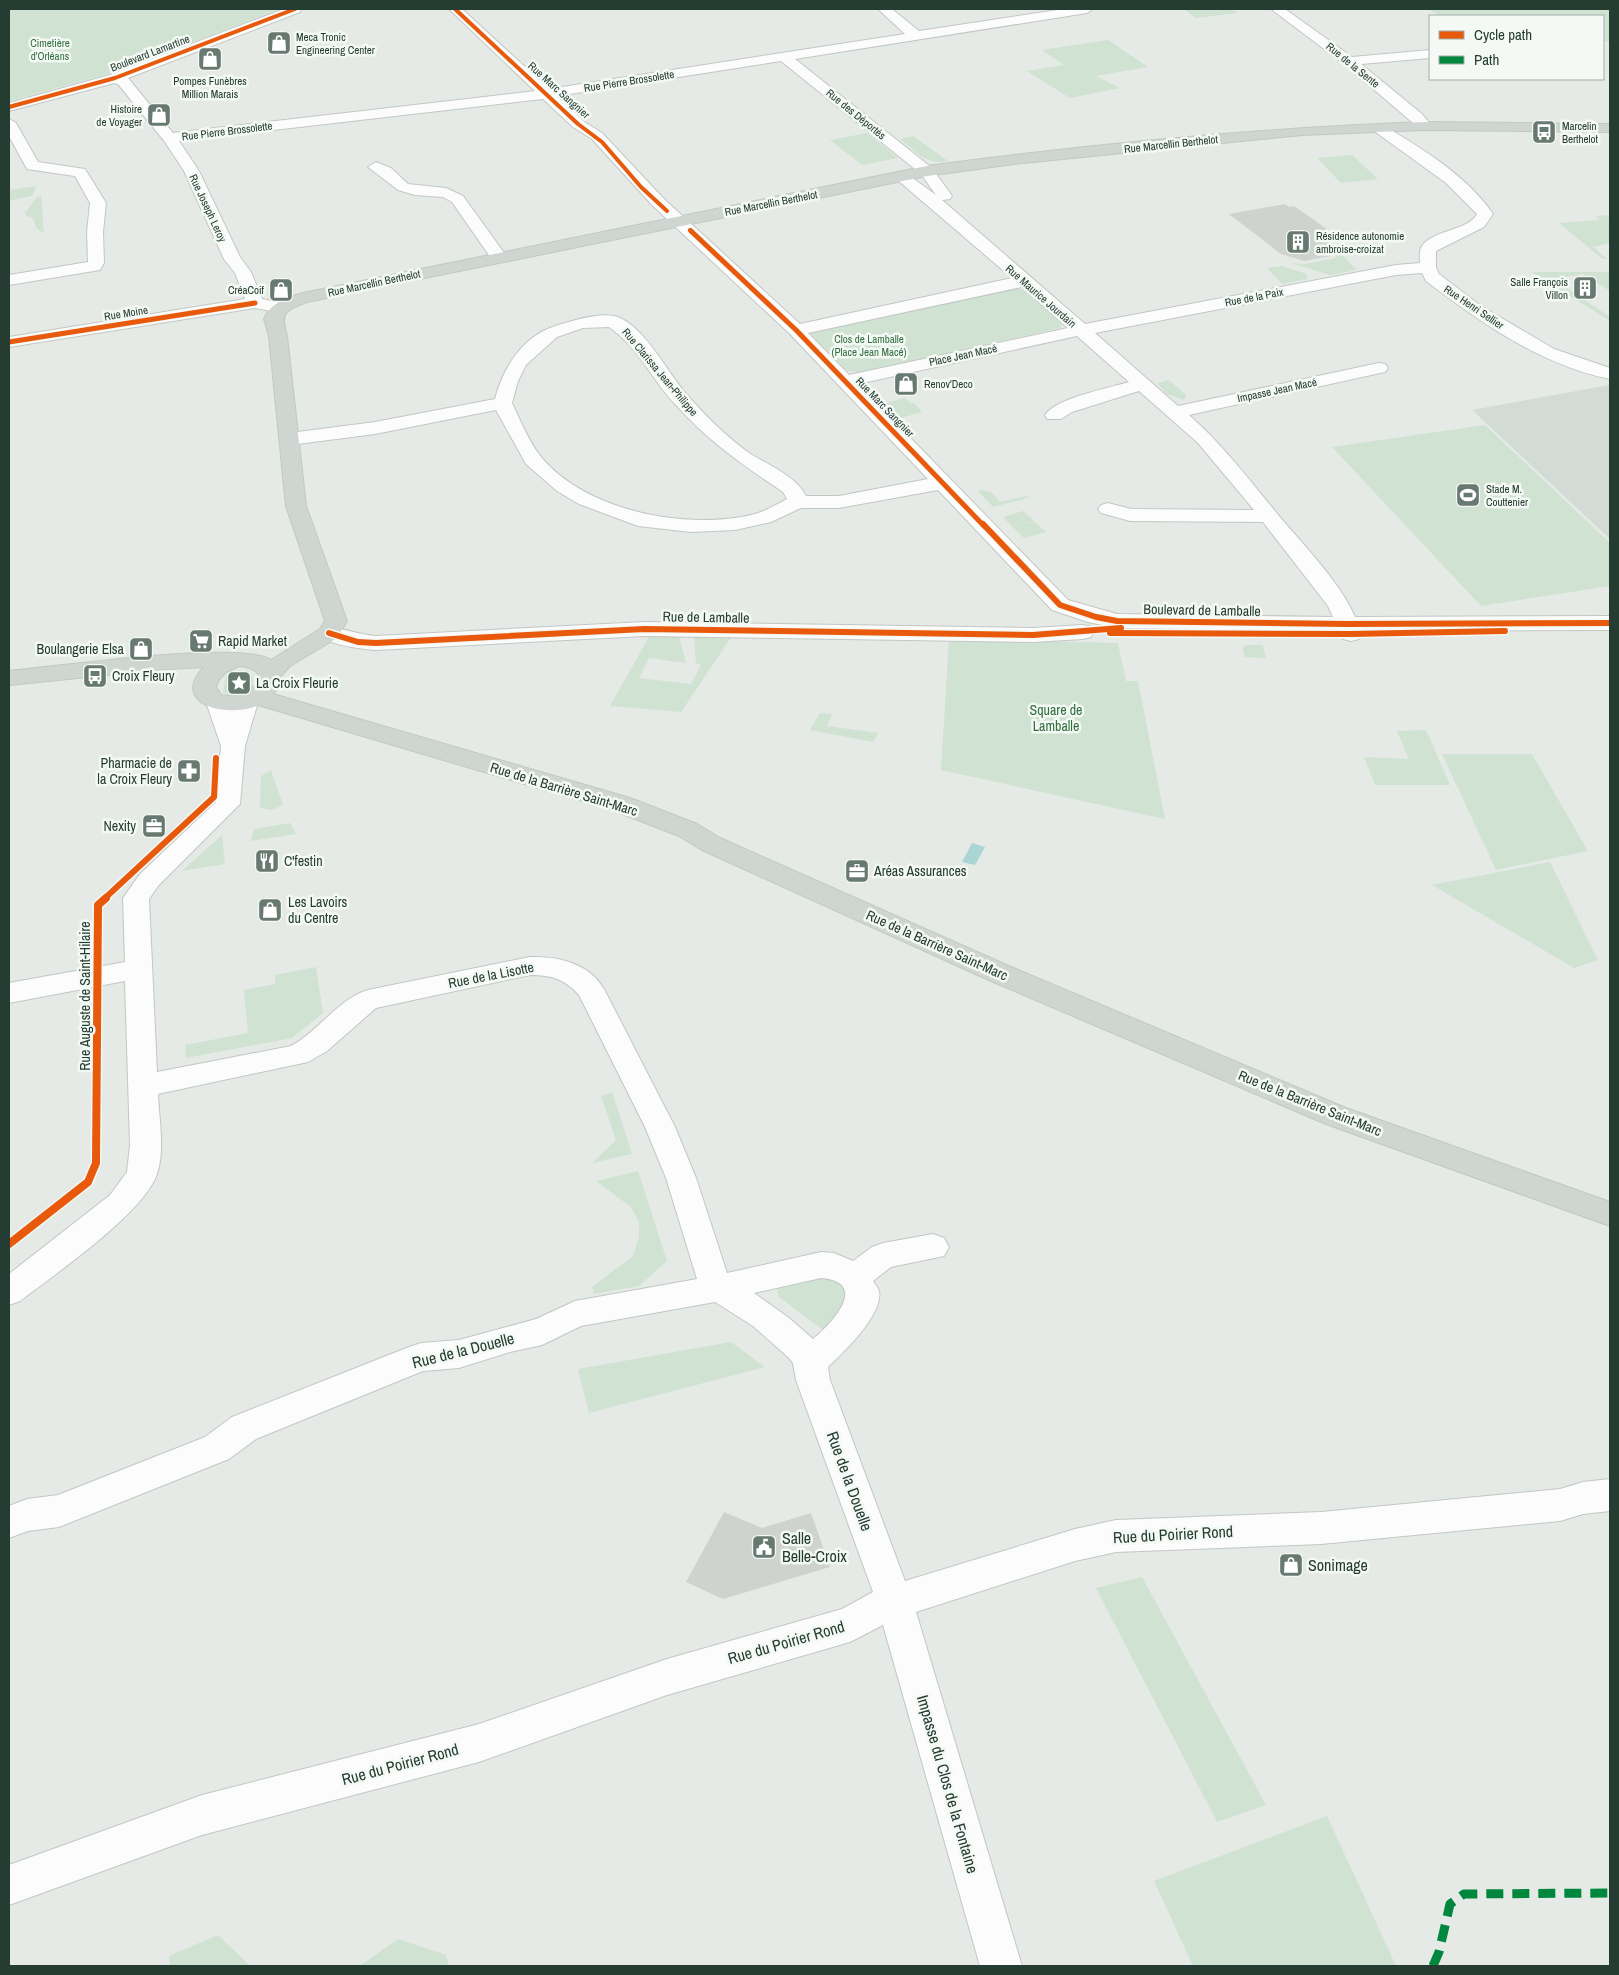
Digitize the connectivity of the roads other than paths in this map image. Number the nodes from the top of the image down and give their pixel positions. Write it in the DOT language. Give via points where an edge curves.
graph roads {
  1 [pos="295,9"];
  2 [pos="455,9"];
  3 [pos="884,9"];
  4 [pos="1088,9"];
  5 [pos="1277,9"];
  6 [pos="916,36"];
  7 [pos="1429,54"];
  8 [pos="784,57"];
  9 [pos="1350,61"];
  10 [pos="115,78"];
  11 [pos="545,94"];
  12 [pos="9,107"];
  13 [pos="9,123"];
  14 [pos="1425,126"];
  15 [pos="1402,127"];
  16 [pos="1376,128"];
  17 [pos="1610,128"];
  18 [pos="168,138"];
  19 [pos="1416,152"];
  20 [pos="376,167"];
  21 [pos="927,171"];
  22 [pos="902,177"];
  23 [pos="941,207"];
  24 [pos="679,221"];
  25 [pos="498,257"];
  26 [pos="1428,268"];
  27 [pos="9,280"];
  28 [pos="1024,281"];
  29 [pos="252,302"];
  30 [pos="281,308"];
  31 [pos="796,330"];
  32 [pos="1081,330"];
  33 [pos="9,342"];
  34 [pos="1610,356"];
  35 [pos="1577,364"];
  36 [pos="1379,368"];
  37 [pos="1610,374"];
  38 [pos="845,381"];
  39 [pos="1141,384"];
  40 [pos="503,403"];
  41 [pos="1175,412"];
  42 [pos="1054,416"];
  43 [pos="290,439"];
  44 [pos="942,483"];
  45 [pos="797,502"];
  46 [pos="1108,509"];
  47 [pos="1268,516"];
  48 [pos="1060,605"];
  49 [pos="1610,623"];
  50 [pos="1610,629"];
  51 [pos="1349,630"];
  52 [pos="1083,632"];
  53 [pos="328,634"];
  54 [pos="234,660"];
  55 [pos="113,669"];
  56 [pos="9,678"];
  57 [pos="205,682"];
  58 [pos="258,691"];
  59 [pos="218,702"];
  60 [pos="233,746"];
  61 [pos="138,969"];
  62 [pos="9,993"];
  63 [pos="144,1086"];
  64 [pos="1610,1214"];
  65 [pos="934,1248"];
  66 [pos="855,1277"];
  67 [pos="716,1288"];
  68 [pos="9,1292"];
  69 [pos="810,1362"];
  70 [pos="1609,1497"];
  71 [pos="9,1522"];
  72 [pos="895,1602"];
  73 [pos="9,1885"];
  74 [pos="1001,1966"];
  1 -- 10 [label="street, Boulevard Lamartine"];
  2 -- 11 [label="street, Rue Marc Sangnier"];
  3 -- 6 [label="street"];
  4 -- 6 [label="street, Rue Pierre Brossolette"];
  5 -- 9 [label="street, Rue de la Sente"];
  6 -- 8 [label="street, Rue Pierre Brossolette"];
  7 -- 9 [label="street"];
  8 -- 11 [label="street, Rue Pierre Brossolette"];
  8 -- 21 [label="street, Rue des Déportés"];
  9 -- 14 [label="street, Rue de la Sente"];
  10 -- 12 [label="street, Boulevard Lamartine"];
  10 -- 18 [label="street, Rue Joseph Leroy" via="123,81"];
  11 -- 18 [label="street, Rue Pierre Brossolette"];
  11 -- 24 [label="street, Rue Marc Sangnier" via="578,124 597,136 626,165 634,178"];
  13 -- 27 [label="street" via="32,166 80,172 98,203 94,266"];
  14 -- 15 [label="main road, Rue Marcellin Berthelot"];
  14 -- 17 [label="main road, Rue Marcellin Berthelot"];
  15 -- 16 [label="main road, Rue Marcellin Berthelot"];
  15 -- 19 [label="street" via="1417,146"];
  16 -- 19 [label="street"];
  16 -- 21 [label="main road, Rue Marcellin Berthelot" via="1196,141"];
  18 -- 29 [label="street, Rue Joseph Leroy" via="202,192 228,251 243,272"];
  19 -- 26 [label="street" via="1472,198 1485,214 1478,224 1432,245 1427,255"];
  20 -- 25 [label="street" via="386,170 395,182 404,187 458,198"];
  21 -- 22 [label="main road, Rue Marcellin Berthelot"];
  21 -- 23 [label="street" via="944,195"];
  22 -- 23 [label="street, Rue Maurice Jourdain"];
  22 -- 24 [label="main road, Rue Marcellin Berthelot"];
  23 -- 28 [label="street, Rue Maurice Jourdain"];
  24 -- 25 [label="main road, Rue Marcellin Berthelot"];
  24 -- 31 [label="street, Rue Marc Sangnier"];
  25 -- 30 [label="main road, Rue Marcellin Berthelot" via="303,298"];
  26 -- 32 [label="street, Rue de la Paix" via="1396,270"];
  26 -- 35 [label="street, Rue Henri Sellier" via="1437,282 1481,314 1548,353"];
  28 -- 31 [label="street"];
  28 -- 32 [label="street, Rue Maurice Jourdain"];
  29 -- 30 [label="street, Rue Moine"];
  29 -- 33 [label="street, Rue Moine"];
  30 -- 43 [label="main road" via="273,318"];
  31 -- 38 [label="street, Rue Marc Sangnier"];
  32 -- 38 [label="street, Place Jean Macé"];
  32 -- 39 [label="street, Rue Maurice Jourdain"];
  34 -- 35 [label="street"];
  35 -- 37 [label="street, Rue Henri Sellier"];
  36 -- 41 [label="street, Impasse Jean Macé"];
  38 -- 44 [label="street, Rue Marc Sangnier"];
  39 -- 41 [label="street, Rue Maurice Jourdain"];
  39 -- 42 [label="street" via="1065,408"];
  40 -- 43 [label="street" via="384,426"];
  40 -- 45 [label="street" via="533,460 564,488 638,520 683,526 735,524 764,518"];
  40 -- 45 [label="street, Rue Clarissa Jean-Philippe" via="518,362 542,340 568,326 613,321 631,334 681,400 712,432 790,488"];
  41 -- 47 [label="street, Rue Maurice Jourdain" via="1205,439"];
  43 -- 53 [label="main road" via="296,506 336,622"];
  44 -- 45 [label="street" via="839,502"];
  44 -- 48 [label="street, Rue Marc Sangnier"];
  46 -- 47 [label="street" via="1130,515"];
  47 -- 51 [label="street, Rue Maurice Jourdain" via="1339,605"];
  48 -- 51 [label="street, Boulevard de Lamballe" via="1117,621"];
  48 -- 52 [label="street" via="1060,610"];
  49 -- 51 [label="street, Boulevard de Lamballe"];
  50 -- 51 [label="street, Boulevard de Lamballe"];
  51 -- 52 [label="street, Boulevard de Lamballe"];
  52 -- 53 [label="street, Rue de Lamballe" via="1033,636 644,629 376,643"];
  53 -- 54 [label="main road"];
  53 -- 58 [label="main road" via="282,661"];
  54 -- 55 [label="main road" via="167,662"];
  54 -- 57 [label="main road" via="216,667"];
  54 -- 58 [label="main road" via="267,666"];
  55 -- 56 [label="main road"];
  55 -- 57 [label="main road" via="166,670"];
  57 -- 59 [label="main road" via="209,697"];
  58 -- 59 [label="main road"];
  58 -- 60 [label="street"];
  58 -- 64 [label="main road, Rue de la Barrière Saint-Marc" via="629,807 688,830 711,844 1001,974 1336,1116"];
  59 -- 60 [label="street"];
  60 -- 61 [label="street" via="228,804 138,893"];
  61 -- 62 [label="street"];
  61 -- 63 [label="street"];
  63 -- 67 [label="street, Rue de la Lisotte" via="298,1055 368,1000 530,966 557,966 581,979 590,989 660,1127 681,1178"];
  63 -- 68 [label="street" via="144,1163 136,1185 121,1204"];
  65 -- 66 [label="street" via="883,1256"];
  66 -- 67 [label="street" via="834,1266 821,1264"];
  66 -- 69 [label="street" via="863,1292 861,1307 830,1345"];
  67 -- 69 [label="street, Rue de la Douelle" via="732,1294 800,1347"];
  67 -- 71 [label="street, Rue de la Douelle" via="575,1314 542,1331 459,1354 421,1358 244,1428 217,1448 60,1511 27,1515"];
  69 -- 72 [label="street, Rue de la Douelle" via="813,1380"];
  70 -- 72 [label="street, Rue du Poirier Rond" via="1583,1498 1560,1505 1321,1528 1116,1536 1075,1545"];
  72 -- 73 [label="street, Rue du Poirier Rond" via="881,1606 850,1624 667,1676 479,1743 202,1815"];
  72 -- 74 [label="street, Impasse du Clos de la Fontaine"];
}
